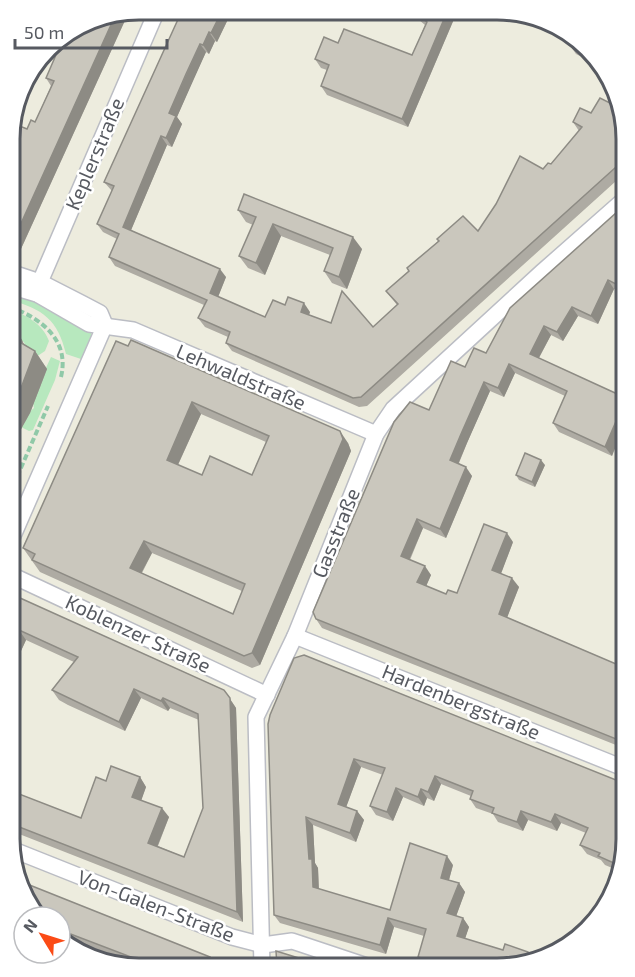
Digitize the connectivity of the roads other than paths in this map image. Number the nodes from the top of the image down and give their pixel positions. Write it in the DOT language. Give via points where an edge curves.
graph roads {
  1 [pos="153,20"];
  2 [pos="616,207"];
  3 [pos="20,278"];
  4 [pos="20,287"];
  5 [pos="39,288"];
  6 [pos="105,325"];
  7 [pos="376,434"];
  8 [pos="20,519"];
  9 [pos="20,579"];
  10 [pos="295,636"];
  11 [pos="267,695"];
  12 [pos="615,765"];
  13 [pos="21,853"];
  14 [pos="263,945"];
  15 [pos="262,958"];
  16 [pos="343,958"];
  1 -- 5 [label="street, Keplerstraße"];
  2 -- 7 [label="street, Gasstraße" via="393,409"];
  3 -- 5 [label="street"];
  4 -- 5 [label="street"];
  5 -- 6 [label="street" via="100,313"];
  6 -- 7 [label="street, Lehwaldstraße" via="133,330"];
  6 -- 8 [label="street"];
  7 -- 10 [label="street, Gasstraße"];
  9 -- 11 [label="street, Koblenzer Straße"];
  10 -- 11 [label="street, Gasstraße"];
  10 -- 12 [label="street, Hardenbergstraße"];
  11 -- 14 [label="street, Gasstraße" via="256,717"];
  13 -- 14 [label="street, Von-Galen-Straße" via="232,937"];
  14 -- 15 [label="street, Gasstraße"];
  14 -- 16 [label="street, Von-Galen-Straße" via="292,941"];
}
